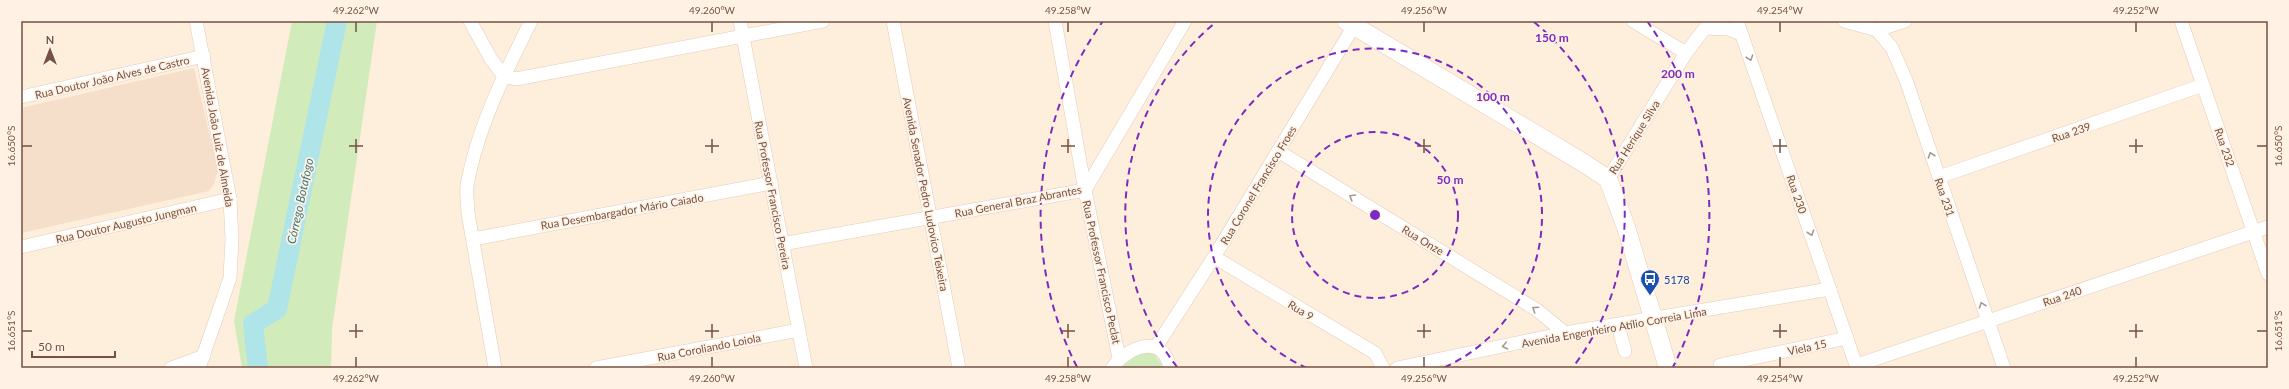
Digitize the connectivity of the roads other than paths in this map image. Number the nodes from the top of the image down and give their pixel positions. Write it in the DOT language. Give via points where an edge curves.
graph roads {
  1 [pos="196,21"];
  2 [pos="470,21"];
  3 [pos="531,21"];
  4 [pos="740,21"];
  5 [pos="822,21"];
  6 [pos="893,21"];
  7 [pos="1055,21"];
  8 [pos="1185,21"];
  9 [pos="1633,21"];
  10 [pos="1718,21"];
  11 [pos="1737,21"];
  12 [pos="1844,21"];
  13 [pos="1905,21"];
  14 [pos="2181,21"];
  15 [pos="1352,23"];
  16 [pos="1705,28"];
  17 [pos="1877,30"];
  18 [pos="1741,34"];
  19 [pos="743,36"];
  20 [pos="1686,53"];
  21 [pos="204,56"];
  22 [pos="504,76"];
  23 [pos="2203,85"];
  24 [pos="21,98"];
  25 [pos="1278,151"];
  26 [pos="1939,178"];
  27 [pos="1608,179"];
  28 [pos="771,183"];
  29 [pos="1085,190"];
  30 [pos="230,199"];
  31 [pos="930,217"];
  32 [pos="2268,227"];
  33 [pos="2254,232"];
  34 [pos="472,239"];
  35 [pos="782,244"];
  36 [pos="21,247"];
  37 [pos="1214,257"];
  38 [pos="2268,274"];
  39 [pos="1830,289"];
  40 [pos="1654,320"];
  41 [pos="1988,322"];
  42 [pos="1618,326"];
  43 [pos="799,330"];
  44 [pos="1565,333"];
  45 [pos="1847,338"];
  46 [pos="1156,347"];
  47 [pos="1625,351"];
  48 [pos="202,362"];
  49 [pos="1116,363"];
  50 [pos="1424,365"];
  51 [pos="1720,365"];
  52 [pos="1857,367"];
  53 [pos="177,368"];
  54 [pos="495,368"];
  55 [pos="596,368"];
  56 [pos="806,368"];
  57 [pos="959,368"];
  58 [pos="1170,368"];
  59 [pos="1383,368"];
  60 [pos="1398,368"];
  61 [pos="1668,368"];
  62 [pos="2004,368"];
  1 -- 21 [label="street, Avenida João Luiz de Almeida"];
  2 -- 22 [label="street" via="491,59"];
  3 -- 22 [label="street"];
  4 -- 19 [label="street, Rua Professor Francisco Pereira"];
  5 -- 19 [label="street"];
  6 -- 31 [label="street, Avenida Senador Pedro Ludovico Teixeira"];
  7 -- 29 [label="street, Rua Professor Francisco Peclat"];
  8 -- 29 [label="street, Rua General Braz Abrantes"];
  9 -- 20 [label="street"];
  10 -- 16 [label="street, Rua Herique Silva"];
  11 -- 18 [label="street, Rua 230"];
  12 -- 17 [label="street"];
  13 -- 17 [label="street"];
  14 -- 23 [label="street, Rua 232"];
  15 -- 25 [label="street, Rua Coronel Francisco Froes"];
  15 -- 27 [label="main road"];
  16 -- 18 [label="street" via="1728,29"];
  16 -- 20 [label="street, Rua Herique Silva"];
  26 -- 17 [label="street, Rua 231, one-way" via="1906,80 1892,48"];
  18 -- 39 [label="street, Rua 230, one-way"];
  19 -- 22 [label="street" via="516,79"];
  19 -- 28 [label="street, Rua Professor Francisco Pereira"];
  20 -- 27 [label="street, Rua Herique Silva"];
  21 -- 24 [label="street, Rua Doutor João Alves de Castro"];
  21 -- 30 [label="street, Avenida João Luiz de Almeida"];
  22 -- 34 [label="street" via="476,148 467,187"];
  23 -- 26 [label="street, Rua 239"];
  23 -- 33 [label="street, Rua 232"];
  25 -- 37 [label="street, Rua Coronel Francisco Froes"];
  44 -- 25 [label="street, Rua Onze, one-way" via="1537,310"];
  41 -- 26 [label="street, Rua 231, one-way"];
  27 -- 40 [label="main road" via="1626,227"];
  28 -- 34 [label="street, Rua Desembargador Mário Caiado"];
  28 -- 35 [label="street, Rua Professor Francisco Pereira"];
  29 -- 31 [label="street, Rua General Braz Abrantes"];
  29 -- 49 [label="street, Rua Professor Francisco Peclat"];
  30 -- 36 [label="street, Rua Doutor Augusto Jungman"];
  30 -- 48 [label="street, Avenida João Luiz de Almeida" via="230,278"];
  31 -- 35 [label="street, Rua General Braz Abrantes"];
  31 -- 57 [label="street, Avenida Senador Pedro Ludovico Teixeira"];
  32 -- 33 [label="street, Rua 240"];
  33 -- 38 [label="street, Rua 232"];
  33 -- 41 [label="street, Rua 240"];
  34 -- 54 [label="street"];
  35 -- 43 [label="street, Rua Professor Francisco Pereira"];
  37 -- 46 [label="street, Rua Coronel Francisco Froes"];
  37 -- 59 [label="street, Rua 9" via="1375,353"];
  39 -- 40 [label="street, Avenida Engenheiro Atílio Correia Lima"];
  39 -- 45 [label="street, Rua 230"];
  40 -- 42 [label="street, Avenida Engenheiro Atílio Correia Lima"];
  40 -- 61 [label="main road"];
  41 -- 52 [label="street, Rua 240"];
  41 -- 62 [label="street, Rua 231"];
  42 -- 44 [label="street, Avenida Engenheiro Atílio Correia Lima"];
  42 -- 47 [label="street"];
  43 -- 55 [label="street, Rua Coroliando Loiola"];
  43 -- 56 [label="street, Rua Professor Francisco Pereira"];
  44 -- 50 [label="street, Avenida Engenheiro Atílio Correia Lima, one-way"];
  45 -- 51 [label="street, Viela 15"];
  45 -- 52 [label="street, Rua 230"];
  46 -- 49 [label="street" via="1144,346 1130,350"];
  46 -- 58 [label="street" via="1164,352"];
  48 -- 53 [label="street"];
  50 -- 60 [label="street, Avenida Engenheiro Atílio Correia Lima"];
}
